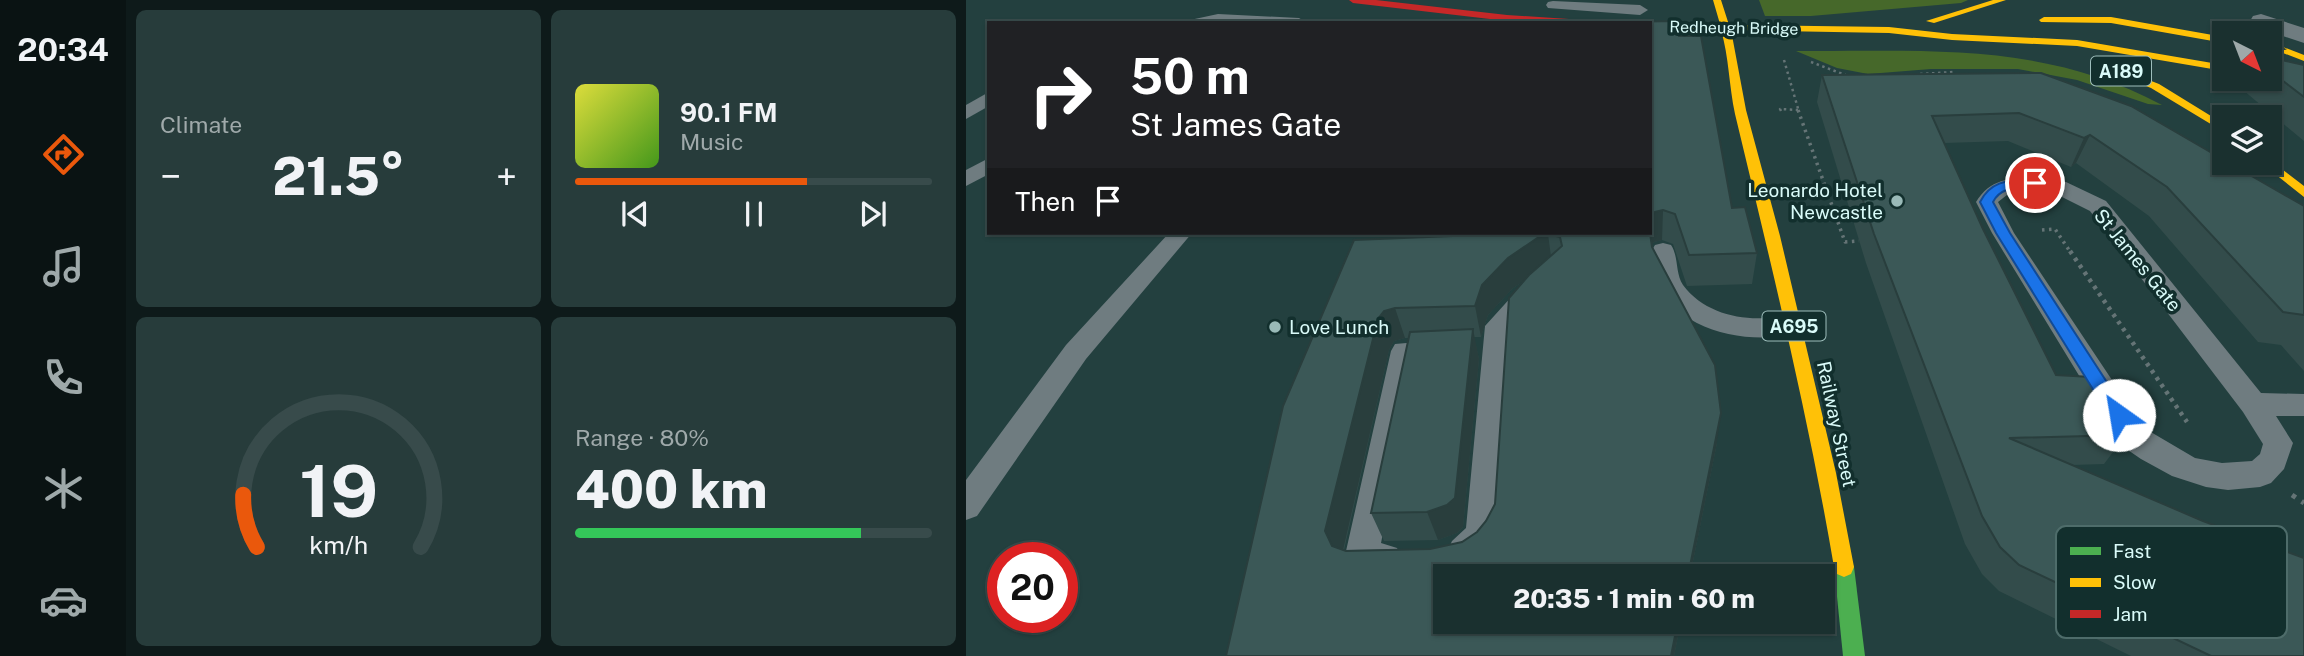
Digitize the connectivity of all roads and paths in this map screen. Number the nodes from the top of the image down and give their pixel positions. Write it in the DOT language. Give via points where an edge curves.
graph roads {
  1 [pos="1353,0"];
  2 [pos="1717,0"];
  3 [pos="2003,0"];
  4 [pos="1553,3"];
  5 [pos="2065,4"];
  6 [pos="1640,10"];
  7 [pos="2078,19"];
  8 [pos="2108,19"];
  9 [pos="1996,20"];
  10 [pos="2022,20"];
  11 [pos="2205,20"];
  12 [pos="1206,21"];
  13 [pos="1258,21"];
  14 [pos="1544,21"];
  15 [pos="1549,21"];
  16 [pos="1553,21"];
  17 [pos="1931,21"];
  18 [pos="2212,23"];
  19 [pos="1652,26"];
  20 [pos="2282,28"];
  21 [pos="1889,30"];
  22 [pos="2304,36"];
  23 [pos="2007,38"];
  24 [pos="2212,38"];
  25 [pos="2077,43"];
  26 [pos="2282,50"];
  27 [pos="2212,51"];
  28 [pos="1731,53"];
  29 [pos="2282,53"];
  30 [pos="1804,59"];
  31 [pos="2304,59"];
  32 [pos="2212,66"];
  33 [pos="2286,69"];
  34 [pos="1957,72"];
  35 [pos="1919,74"];
  36 [pos="2304,74"];
  37 [pos="1856,78"];
  38 [pos="987,98"];
  39 [pos="966,113"];
  40 [pos="2212,121"];
  41 [pos="987,165"];
  42 [pos="2282,174"];
  43 [pos="966,180"];
  44 [pos="2304,193"];
  45 [pos="2003,233"];
  46 [pos="1179,235"];
  47 [pos="1859,241"];
  48 [pos="1663,250"];
  49 [pos="1551,275"];
  50 [pos="1794,325"];
  51 [pos="1475,348"];
  52 [pos="2253,404"];
  53 [pos="2304,405"];
  54 [pos="2190,426"];
  55 [pos="2260,474"];
  56 [pos="2304,503"];
  57 [pos="966,506"];
  58 [pos="1854,656"];
  1 -- 16 [label="main road"];
  2 -- 28 [label="main road, Railway Street / A695"];
  3 -- 17 [label="main road"];
  4 -- 6 [label="lane"];
  4 -- 14 [label="lane"];
  4 -- 15 [label="lane"];
  5 -- 7 [label="main road"];
  7 -- 8 [label="main road"];
  7 -- 10 [label="main road"];
  8 -- 24 [label="main road"];
  8 -- 25 [label="main road" via="2092,39"];
  8 -- 27 [label="main road"];
  9 -- 17 [label="main road, A189"];
  11 -- 18 [label="main road"];
  12 -- 13 [label="lane"];
  17 -- 21 [label="main road, A189"];
  19 -- 21 [label="main road, Redheugh Bridge / A189"];
  20 -- 22 [label="street"];
  21 -- 23 [label="main road, A189"];
  23 -- 25 [label="main road, A189"];
  23 -- 40 [label="main road, A189" via="2136,77"];
  25 -- 32 [label="main road, A189"];
  26 -- 31 [label="main road"];
  28 -- 47 [label="path" via="1783,53 1798,110 1845,242"];
  28 -- 50 [label="main road, Railway Street / A695"];
  29 -- 31 [label="main road"];
  30 -- 37 [label="path"];
  33 -- 36 [label="main road"];
  34 -- 35 [label="path"];
  38 -- 39 [label="lane"];
  41 -- 43 [label="lane"];
  42 -- 44 [label="main road"];
  45 -- 52 [label="lane, St James Gate" via="1987,202 2001,186 2035,183 2058,187 2098,206"];
  45 -- 54 [label="path" via="2055,229"];
  45 -- 55 [label="lane, St James Gate" via="2133,437 2173,462 2216,477"];
  46 -- 57 [label="lane" via="1076,352"];
  48 -- 50 [label="lane" via="1665,273 1690,307 1715,321 1745,327"];
  49 -- 51 [label="lane" via="1522,298 1498,326 1482,533 1469,550 1445,558 1361,560 1405,351"];
  50 -- 58 [label="main road, Railway Street / A695" via="1842,545"];
  52 -- 53 [label="lane"];
  52 -- 55 [label="lane, St James Gate" via="2278,443 2273,460"];
  55 -- 56 [label="path"];
}
